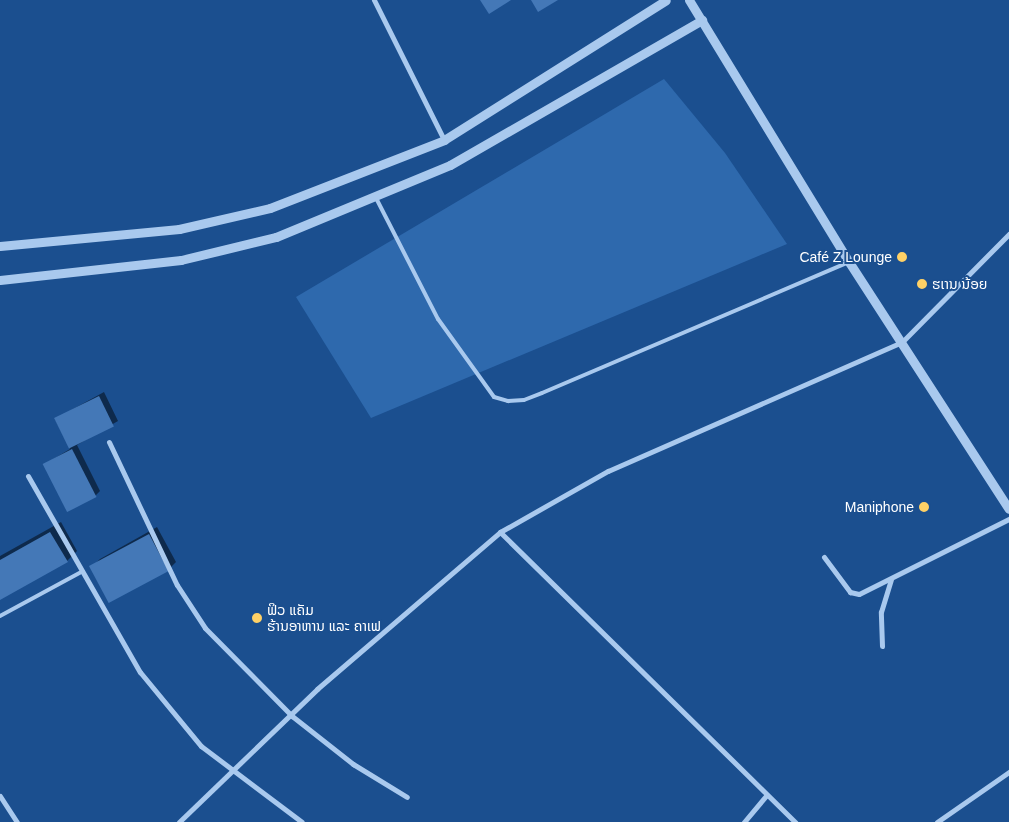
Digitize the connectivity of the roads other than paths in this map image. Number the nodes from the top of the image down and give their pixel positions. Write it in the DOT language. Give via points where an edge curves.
graph roads {
  1 [pos="374,0"];
  2 [pos="666,0"];
  3 [pos="689,0"];
  4 [pos="702,20"];
  5 [pos="444,140"];
  6 [pos="375,196"];
  7 [pos="1009,234"];
  8 [pos="0,246"];
  9 [pos="849,262"];
  10 [pos="0,280"];
  11 [pos="902,342"];
  12 [pos="109,442"];
  13 [pos="28,476"];
  14 [pos="1009,509"];
  15 [pos="1009,519"];
  16 [pos="500,532"];
  17 [pos="824,557"];
  18 [pos="83,571"];
  19 [pos="890,579"];
  20 [pos="0,616"];
  21 [pos="882,646"];
  22 [pos="292,716"];
  23 [pos="232,770"];
  24 [pos="1009,772"];
  25 [pos="767,795"];
  26 [pos="0,796"];
  27 [pos="407,797"];
  28 [pos="17,822"];
  29 [pos="179,822"];
  30 [pos="302,822"];
  31 [pos="744,822"];
  32 [pos="796,822"];
  33 [pos="937,822"];
  1 -- 5 [label="street"];
  2 -- 5 [label="street"];
  3 -- 4 [label="street"];
  4 -- 6 [label="street" via="450,165"];
  4 -- 9 [label="street"];
  5 -- 8 [label="street" via="270,208 179,229"];
  6 -- 9 [label="lane" via="438,319 494,397 508,401 524,400 542,393"];
  6 -- 10 [label="street" via="276,237 181,260"];
  7 -- 11 [label="street"];
  9 -- 11 [label="street"];
  11 -- 14 [label="street"];
  11 -- 16 [label="street" via="608,471"];
  12 -- 22 [label="street" via="177,585 205,628"];
  13 -- 18 [label="street"];
  15 -- 19 [label="street"];
  16 -- 22 [label="street" via="317,689"];
  16 -- 25 [label="street"];
  17 -- 19 [label="street" via="850,592 859,594"];
  18 -- 20 [label="lane"];
  18 -- 23 [label="street" via="140,672 201,746"];
  19 -- 21 [label="street" via="881,612"];
  22 -- 23 [label="street"];
  22 -- 27 [label="street" via="353,764"];
  23 -- 29 [label="street"];
  23 -- 30 [label="street"];
  24 -- 33 [label="street"];
  25 -- 31 [label="street"];
  25 -- 32 [label="street"];
  26 -- 28 [label="street"];
}
